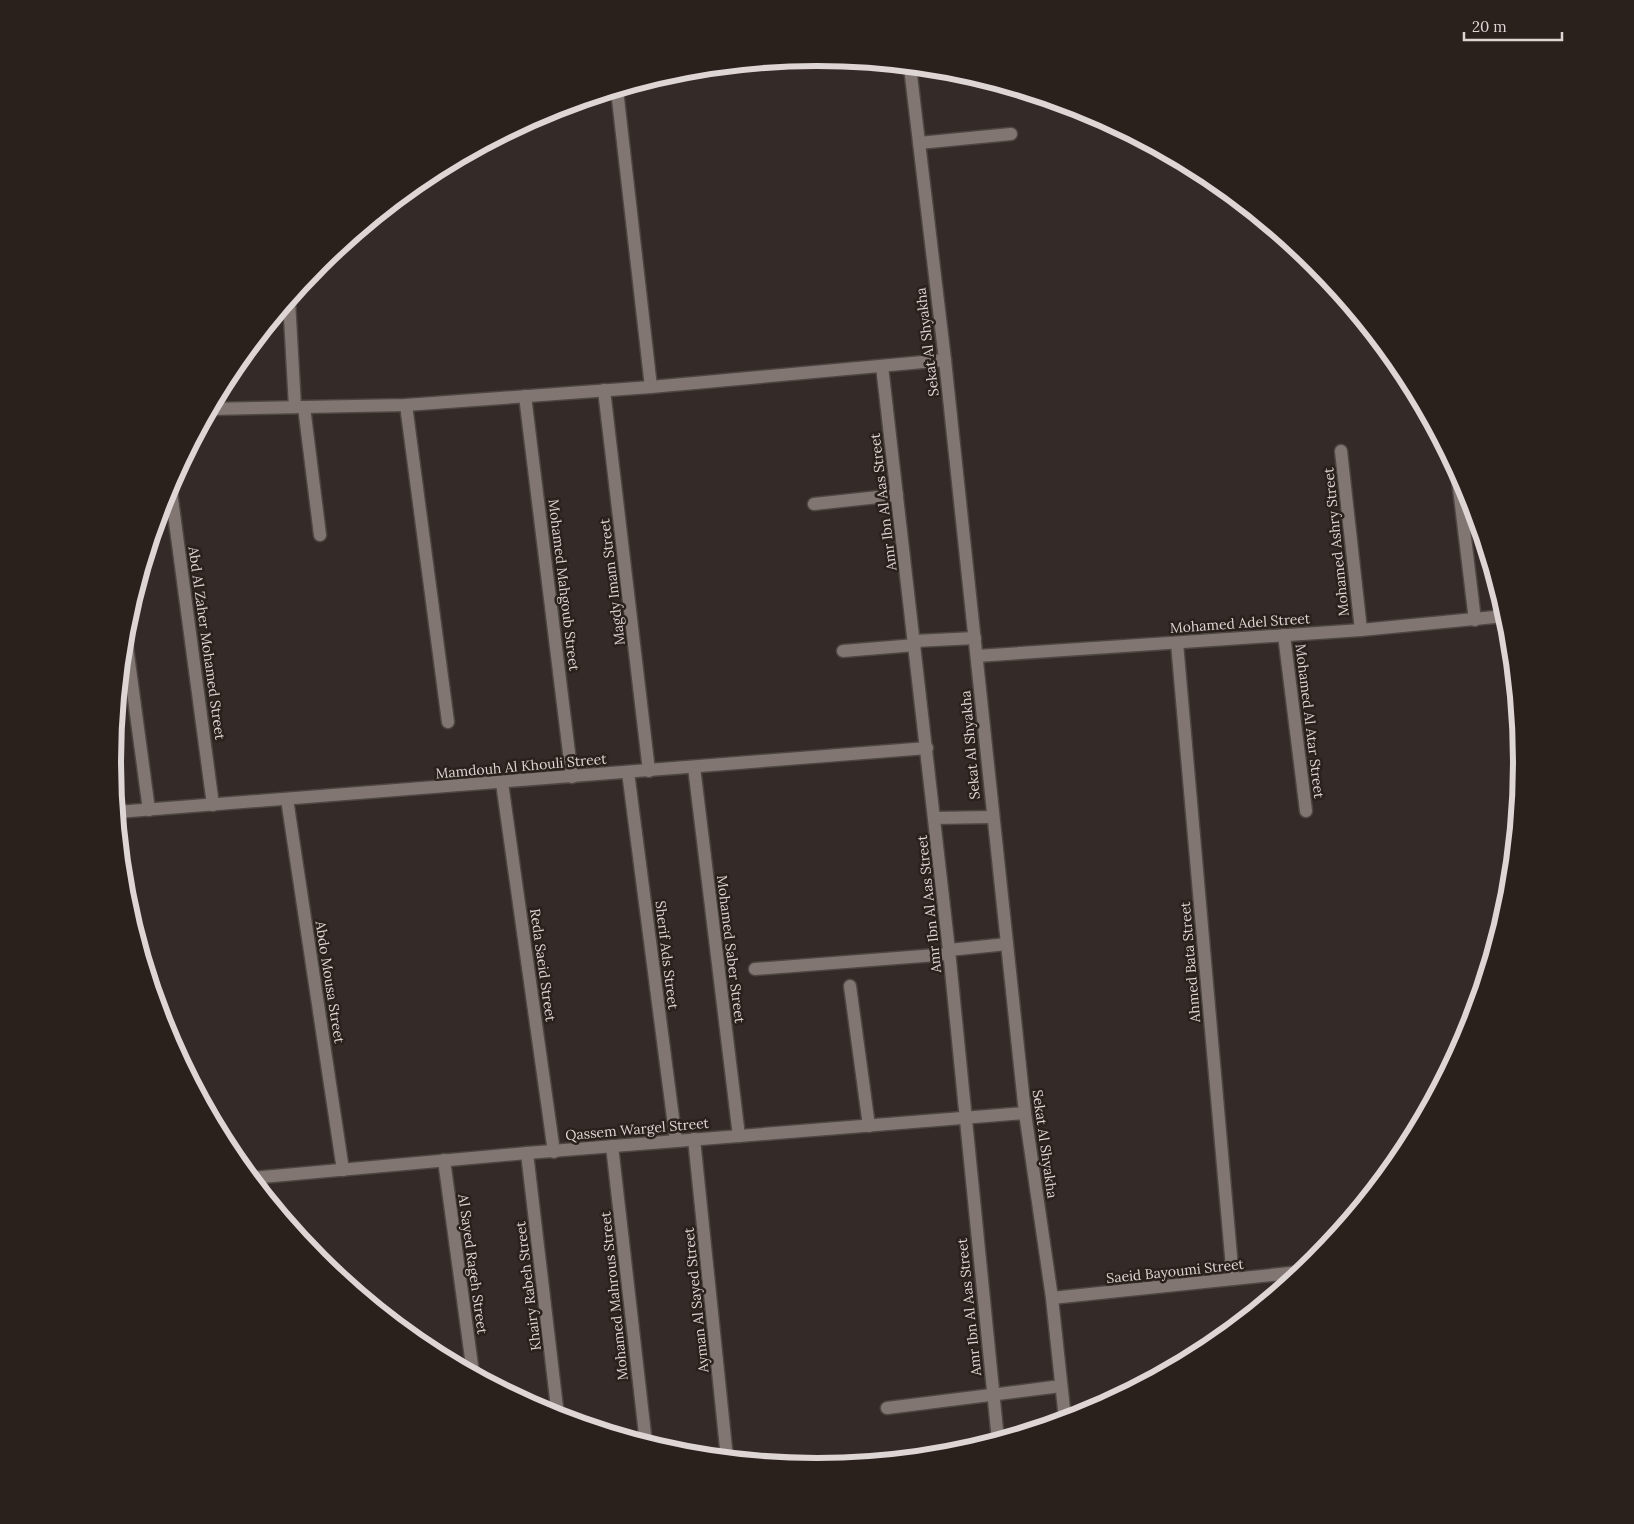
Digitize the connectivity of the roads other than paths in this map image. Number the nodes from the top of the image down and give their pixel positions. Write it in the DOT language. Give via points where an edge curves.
graph roads {
  1 [pos="911,72"];
  2 [pos="618,96"];
  3 [pos="1011,134"];
  4 [pos="919,143"];
  5 [pos="290,308"];
  6 [pos="945,360"];
  7 [pos="882,366"];
  8 [pos="651,387"];
  9 [pos="604,390"];
  10 [pos="525,396"];
  11 [pos="406,405"];
  12 [pos="300,407"];
  13 [pos="217,409"];
  14 [pos="1341,451"];
  15 [pos="897,494"];
  16 [pos="1460,495"];
  17 [pos="172,501"];
  18 [pos="814,504"];
  19 [pos="320,535"];
  20 [pos="1497,617"];
  21 [pos="1474,620"];
  22 [pos="1362,630"];
  23 [pos="1284,635"];
  24 [pos="975,638"];
  25 [pos="1177,642"];
  26 [pos="915,643"];
  27 [pos="843,651"];
  28 [pos="977,656"];
  29 [pos="129,661"];
  30 [pos="448,722"];
  31 [pos="927,748"];
  32 [pos="694,767"];
  33 [pos="649,771"];
  34 [pos="628,772"];
  35 [pos="572,777"];
  36 [pos="502,783"];
  37 [pos="287,799"];
  38 [pos="213,805"];
  39 [pos="149,810"];
  40 [pos="1306,811"];
  41 [pos="123,812"];
  42 [pos="992,817"];
  43 [pos="934,818"];
  44 [pos="1007,944"];
  45 [pos="949,952"];
  46 [pos="756,969"];
  47 [pos="850,986"];
  48 [pos="1025,1113"];
  49 [pos="966,1117"];
  50 [pos="869,1126"];
  51 [pos="739,1136"];
  52 [pos="694,1139"];
  53 [pos="676,1141"];
  54 [pos="612,1146"];
  55 [pos="527,1152"];
  56 [pos="554,1152"];
  57 [pos="444,1160"];
  58 [pos="343,1170"];
  59 [pos="259,1177"];
  60 [pos="1288,1273"];
  61 [pos="1232,1280"];
  62 [pos="1052,1298"];
  63 [pos="472,1367"];
  64 [pos="1061,1386"];
  65 [pos="993,1395"];
  66 [pos="557,1407"];
  67 [pos="887,1408"];
  68 [pos="1065,1412"];
  69 [pos="997,1434"];
  70 [pos="645,1436"];
  71 [pos="727,1452"];
  1 -- 4 [label="street, Sekat Al Shyakha"];
  2 -- 8 [label="street"];
  3 -- 4 [label="street"];
  4 -- 6 [label="street, Sekat Al Shyakha"];
  5 -- 12 [label="street"];
  6 -- 7 [label="street"];
  6 -- 24 [label="street, Sekat Al Shyakha"];
  7 -- 8 [label="street"];
  7 -- 15 [label="street, Amr Ibn Al Aas Street"];
  8 -- 9 [label="street"];
  9 -- 10 [label="street"];
  9 -- 33 [label="street, Magdy Imam Street"];
  10 -- 11 [label="street"];
  10 -- 35 [label="street, Mohamed Mahgoub Street"];
  11 -- 12 [label="street"];
  11 -- 30 [label="street"];
  12 -- 13 [label="street"];
  12 -- 19 [label="street"];
  14 -- 22 [label="street, Mohamed Ashry Street"];
  15 -- 18 [label="street"];
  15 -- 26 [label="street, Amr Ibn Al Aas Street"];
  16 -- 21 [label="street"];
  17 -- 38 [label="street, Abd Al Zaher Mohamed Street"];
  20 -- 21 [label="street, Mohamed Adel Street"];
  21 -- 22 [label="street, Mohamed Adel Street"];
  22 -- 23 [label="street, Mohamed Adel Street"];
  23 -- 25 [label="street, Mohamed Adel Street"];
  23 -- 40 [label="street, Mohamed Al Atar Street"];
  24 -- 26 [label="street"];
  24 -- 28 [label="street, Sekat Al Shyakha"];
  25 -- 28 [label="street, Mohamed Adel Street"];
  25 -- 61 [label="street, Ahmed Bata Street"];
  26 -- 27 [label="street"];
  26 -- 31 [label="street, Amr Ibn Al Aas Street"];
  28 -- 42 [label="street, Sekat Al Shyakha"];
  29 -- 39 [label="street"];
  31 -- 32 [label="street, Mamdouh Al Khouli Street"];
  31 -- 43 [label="street, Amr Ibn Al Aas Street"];
  32 -- 33 [label="street, Mamdouh Al Khouli Street"];
  32 -- 51 [label="street, Mohamed Saber Street"];
  33 -- 34 [label="street, Mamdouh Al Khouli Street"];
  34 -- 35 [label="street, Mamdouh Al Khouli Street"];
  34 -- 53 [label="street, Sherif Ads Street"];
  35 -- 36 [label="street, Mamdouh Al Khouli Street"];
  36 -- 37 [label="street, Mamdouh Al Khouli Street"];
  36 -- 56 [label="street, Reda Saeid Street"];
  37 -- 38 [label="street, Mamdouh Al Khouli Street"];
  37 -- 58 [label="street, Abdo Mousa Street"];
  38 -- 39 [label="street, Mamdouh Al Khouli Street"];
  39 -- 41 [label="street, Mamdouh Al Khouli Street"];
  42 -- 43 [label="street"];
  42 -- 44 [label="street, Sekat Al Shyakha"];
  43 -- 45 [label="street, Amr Ibn Al Aas Street"];
  44 -- 45 [label="street"];
  44 -- 48 [label="street, Sekat Al Shyakha"];
  45 -- 46 [label="street"];
  45 -- 49 [label="street, Amr Ibn Al Aas Street"];
  47 -- 50 [label="street"];
  48 -- 49 [label="street, Qassem Wargel Street"];
  48 -- 62 [label="street, Sekat Al Shyakha"];
  49 -- 50 [label="street, Qassem Wargel Street"];
  49 -- 65 [label="street, Amr Ibn Al Aas Street"];
  50 -- 51 [label="street, Qassem Wargel Street"];
  51 -- 52 [label="street, Qassem Wargel Street"];
  52 -- 53 [label="street, Qassem Wargel Street"];
  52 -- 71 [label="street, Ayman Al Sayed Street"];
  53 -- 54 [label="street, Qassem Wargel Street"];
  54 -- 56 [label="street, Qassem Wargel Street"];
  54 -- 70 [label="street, Mohamed Mahrous Street"];
  55 -- 56 [label="street, Qassem Wargel Street"];
  55 -- 57 [label="street, Qassem Wargel Street"];
  55 -- 66 [label="street, Khairy Rabeh Street"];
  57 -- 58 [label="street, Qassem Wargel Street"];
  57 -- 63 [label="street, Al Sayed Rageh Street"];
  58 -- 59 [label="street, Qassem Wargel Street"];
  60 -- 61 [label="street, Saeid Bayoumi Street"];
  61 -- 62 [label="street, Saeid Bayoumi Street"];
  62 -- 64 [label="street, Sekat Al Shyakha"];
  64 -- 65 [label="street"];
  64 -- 68 [label="street, Sekat Al Shyakha"];
  65 -- 67 [label="street"];
  65 -- 69 [label="street, Amr Ibn Al Aas Street"];
}
